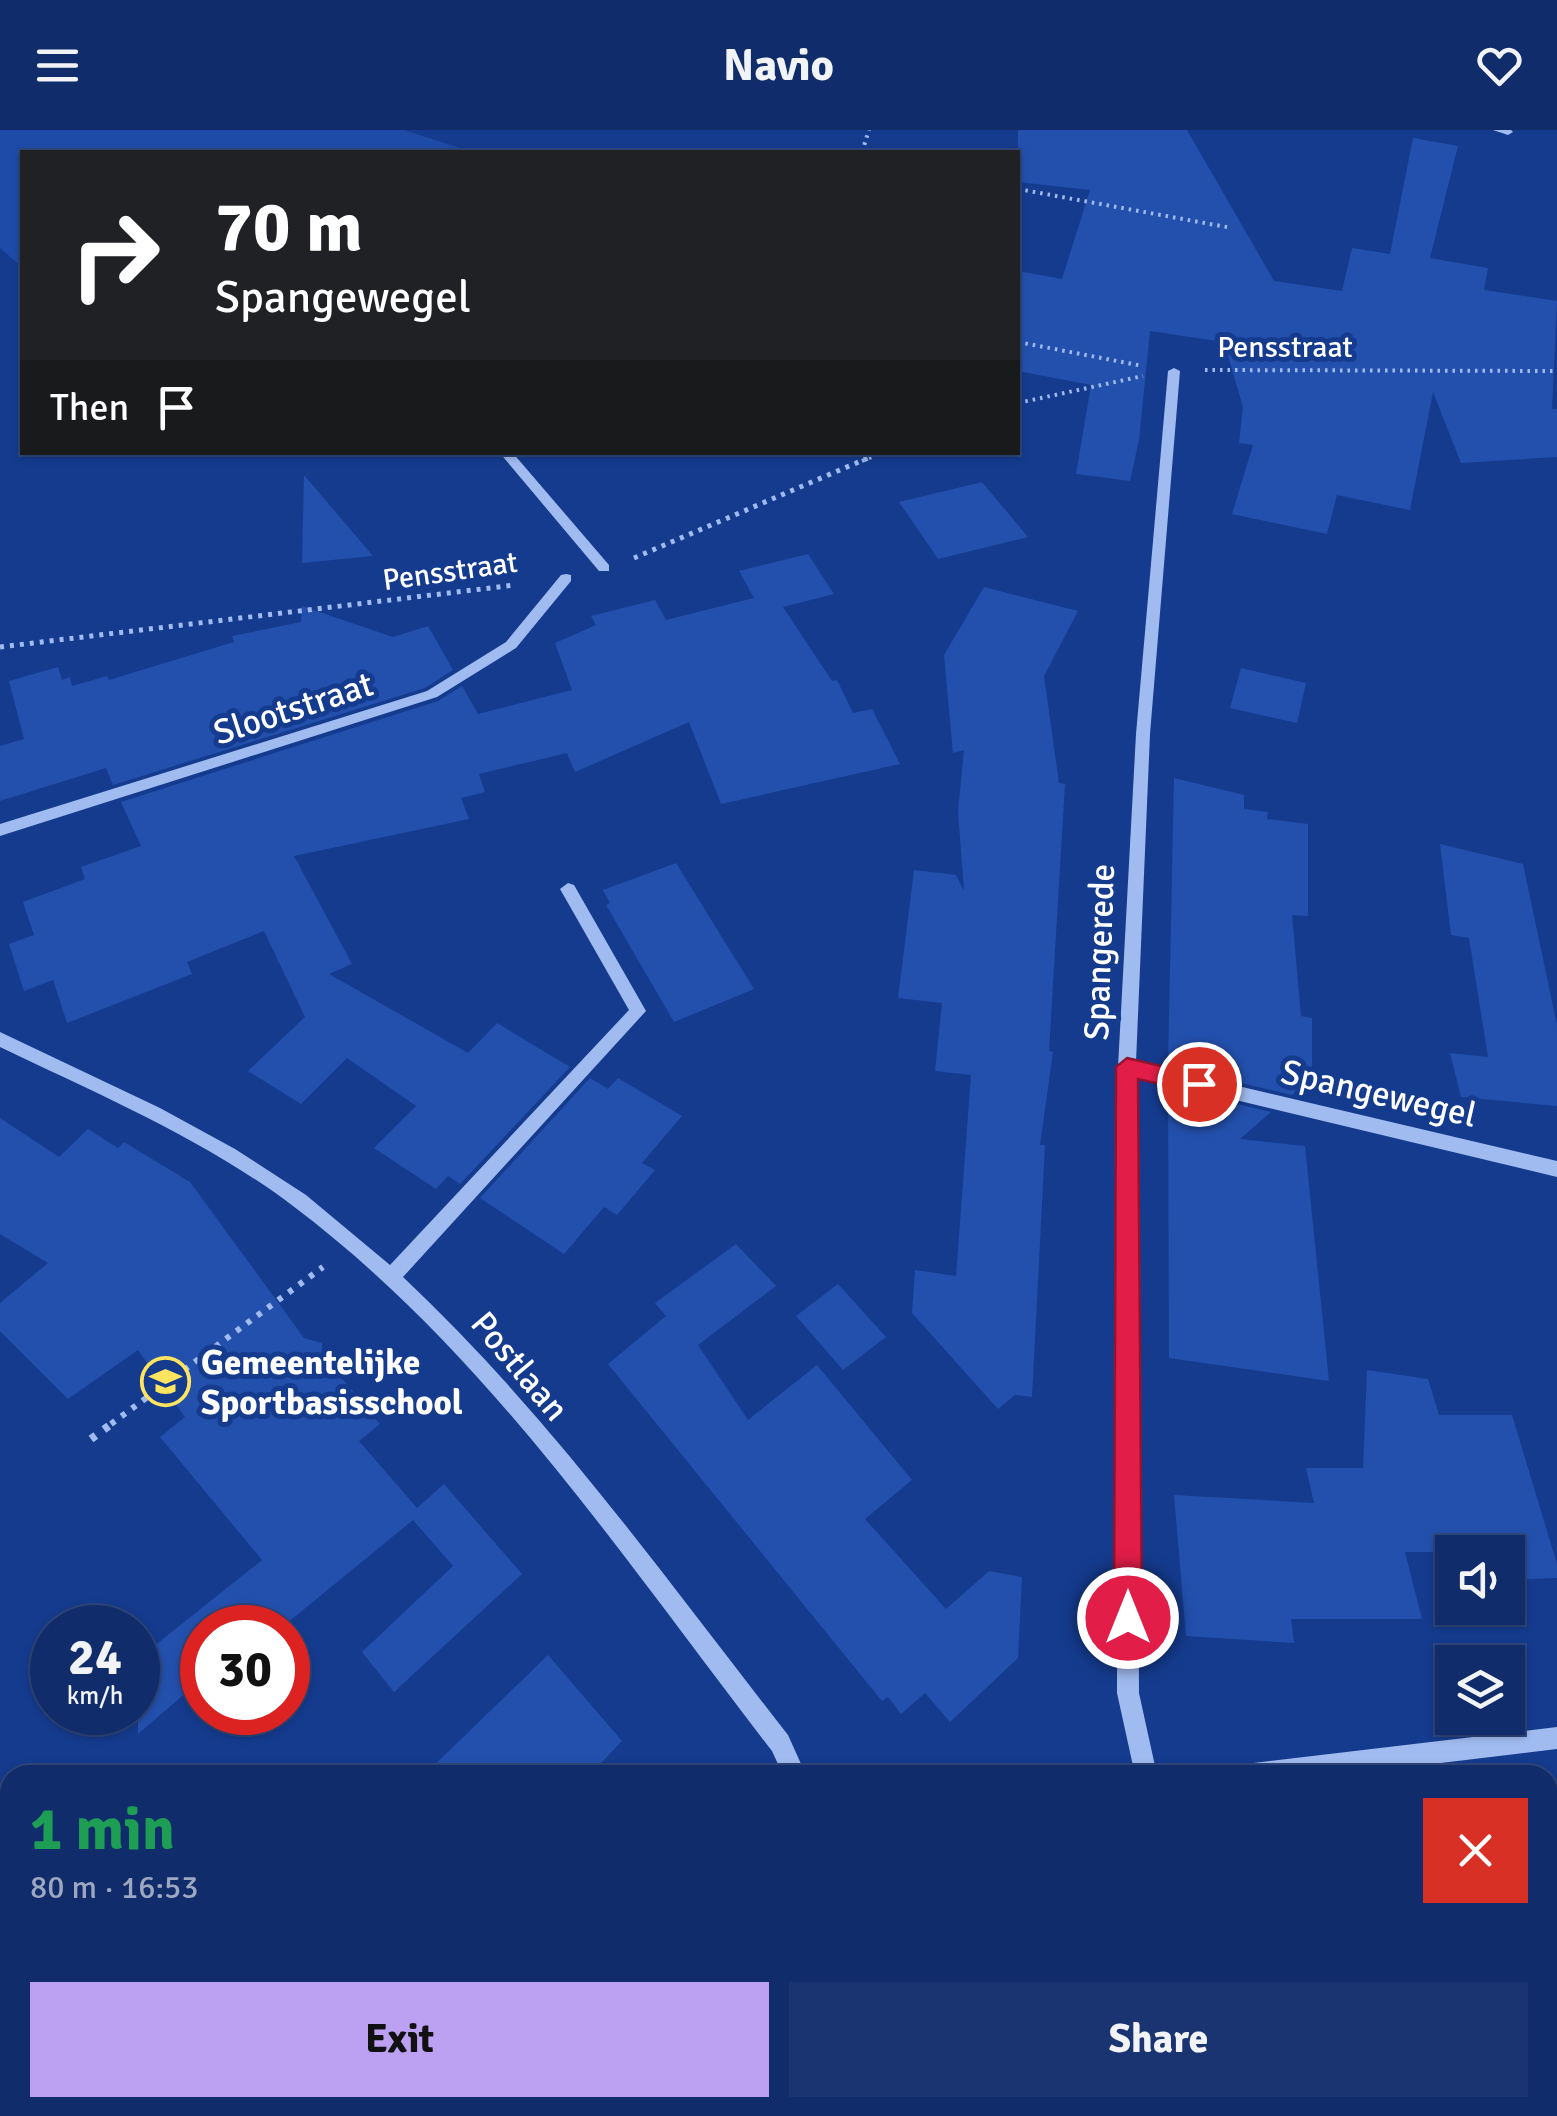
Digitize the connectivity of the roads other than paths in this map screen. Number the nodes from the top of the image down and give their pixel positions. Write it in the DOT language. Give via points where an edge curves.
graph roads {
  1 [pos="1174,371"];
  2 [pos="508,455"];
  3 [pos="604,568"];
  4 [pos="566,578"];
  5 [pos="0,830"];
  6 [pos="568,889"];
  7 [pos="0,1039"];
  8 [pos="1127,1067"];
  9 [pos="1557,1169"];
  10 [pos="391,1277"];
  11 [pos="1557,1738"];
  12 [pos="790,1765"];
  13 [pos="1144,1765"];
  14 [pos="1329,1765"];
  1 -- 8 [label="street, Spangerede" via="1143,734"];
  2 -- 3 [label="street"];
  4 -- 5 [label="street, Slootstraat" via="512,645 432,694"];
  6 -- 10 [label="street" via="638,1011"];
  7 -- 10 [label="street, Postlaan" via="263,1175"];
  8 -- 9 [label="street, Spangewegel"];
  8 -- 13 [label="street, Spangerede" via="1128,1693"];
  10 -- 12 [label="street, Postlaan" via="437,1319 542,1442 780,1743"];
  11 -- 14 [label="street"];
}
